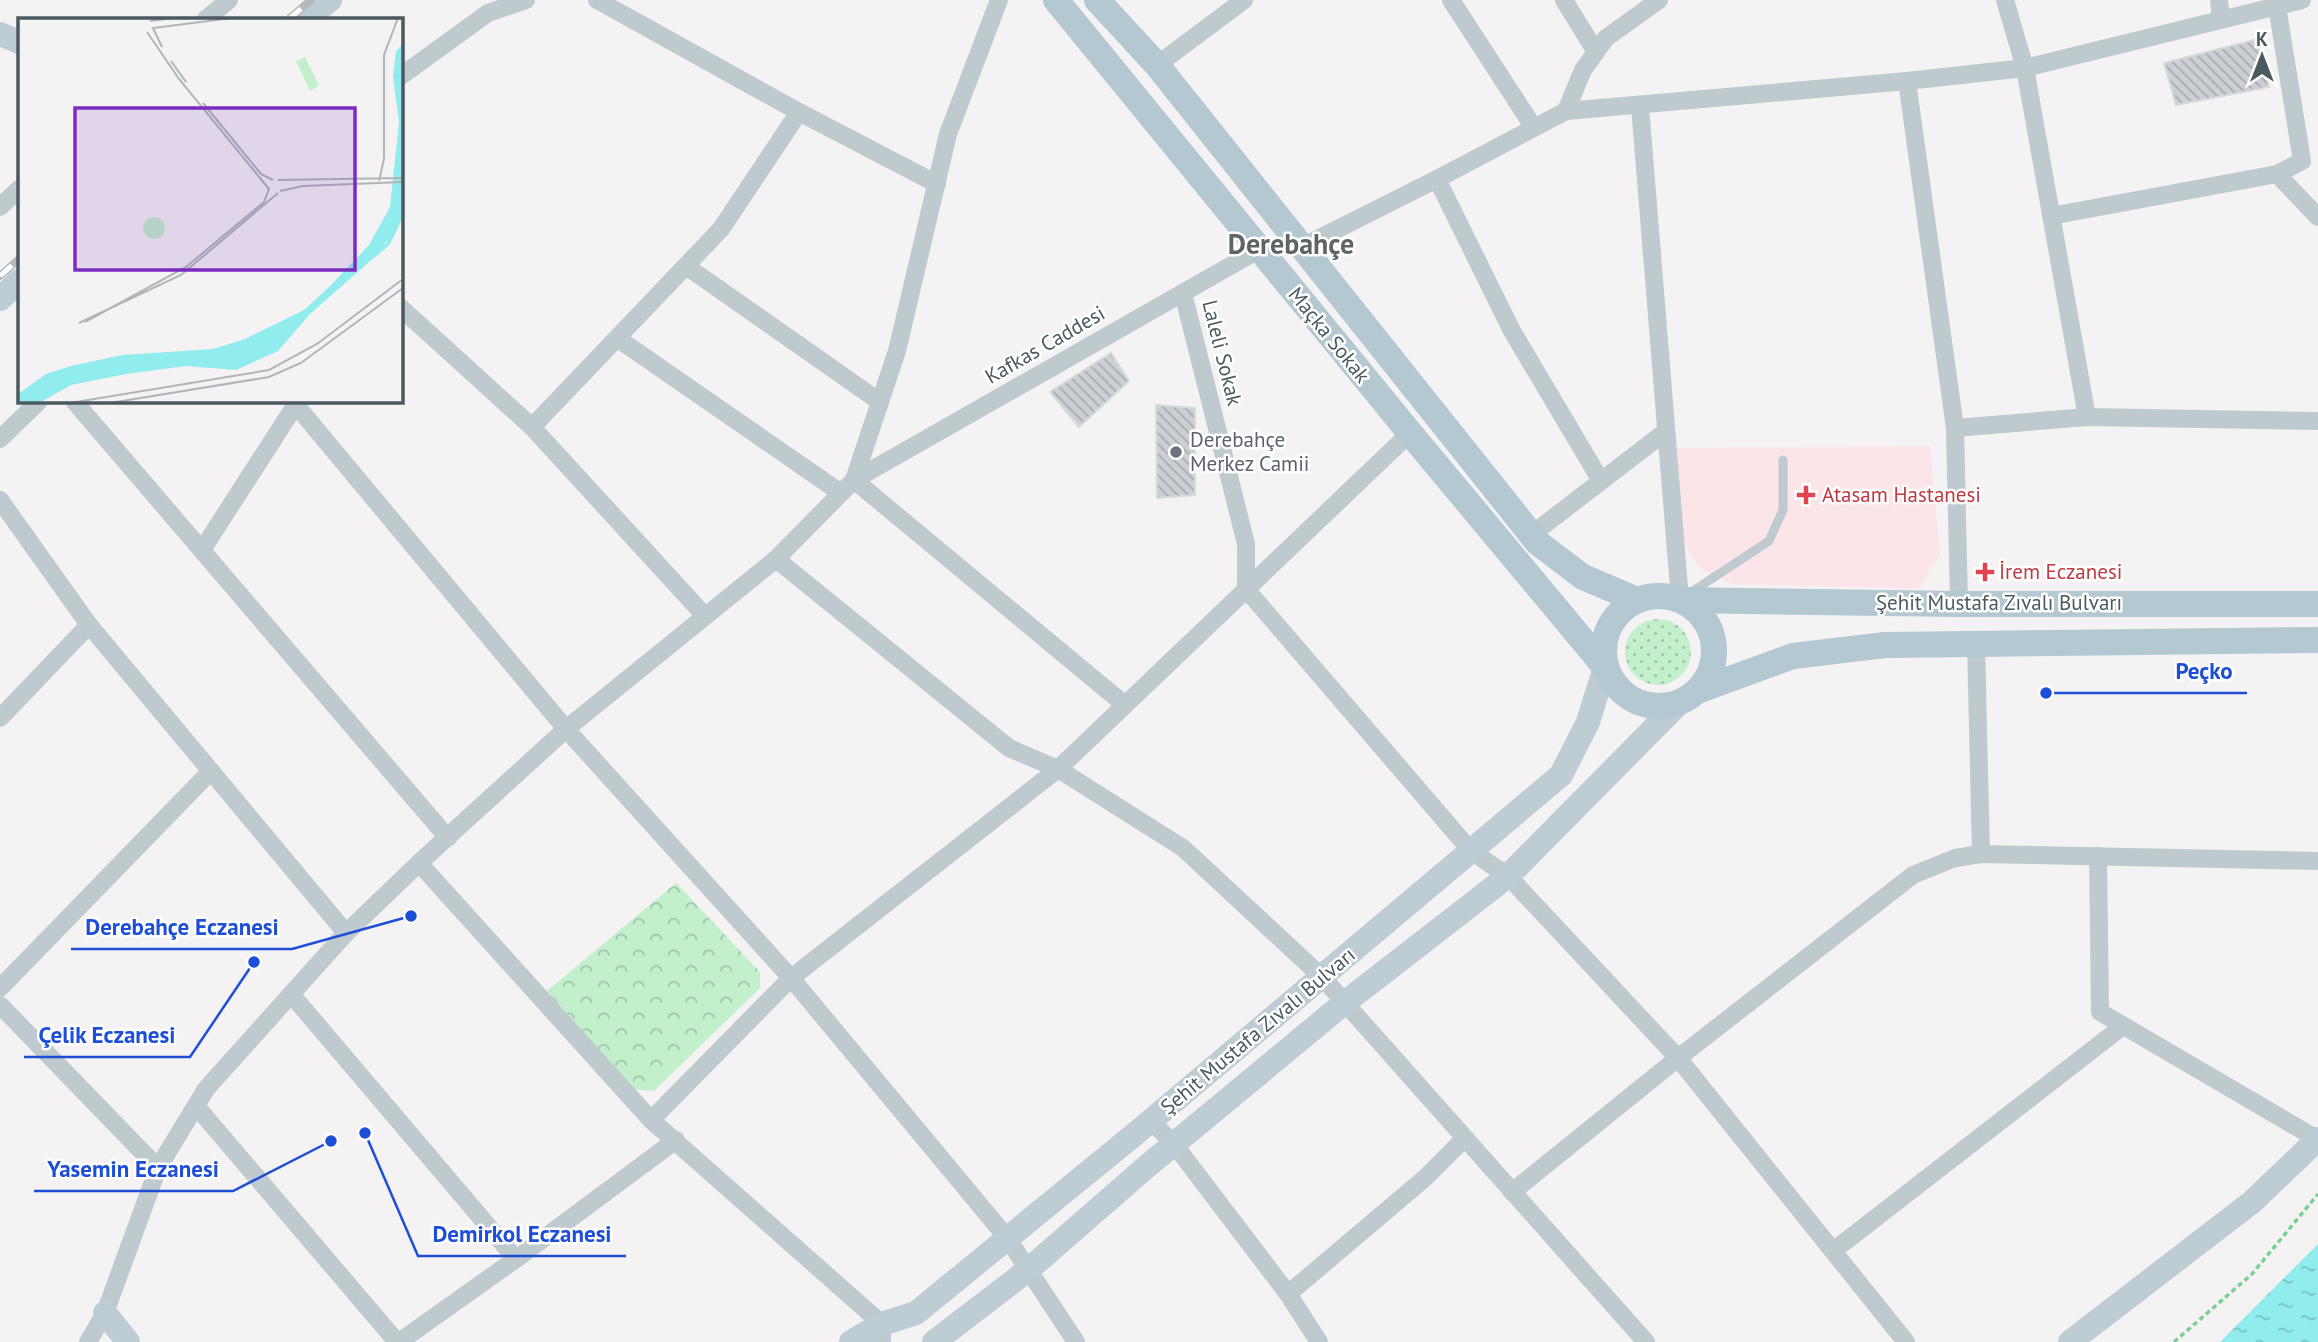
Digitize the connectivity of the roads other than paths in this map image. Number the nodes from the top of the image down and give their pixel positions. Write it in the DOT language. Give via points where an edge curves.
graph roads {
  1 [pos="229,0"];
  2 [pos="330,0"];
  3 [pos="526,0"];
  4 [pos="597,0"];
  5 [pos="999,0"];
  6 [pos="1056,0"];
  7 [pos="1097,0"];
  8 [pos="1244,0"];
  9 [pos="1451,0"];
  10 [pos="1564,0"];
  11 [pos="1658,0"];
  12 [pos="2005,0"];
  13 [pos="2219,0"];
  14 [pos="2302,0"];
  15 [pos="2277,6"];
  16 [pos="206,18"];
  17 [pos="308,18"];
  18 [pos="2221,20"];
  19 [pos="0,34"];
  20 [pos="18,42"];
  21 [pos="1596,52"];
  22 [pos="1157,65"];
  23 [pos="2025,68"];
  24 [pos="402,75"];
  25 [pos="1907,81"];
  26 [pos="1640,106"];
  27 [pos="1566,111"];
  28 [pos="799,112"];
  29 [pos="1534,128"];
  30 [pos="2277,174"];
  31 [pos="1437,179"];
  32 [pos="937,184"];
  33 [pos="18,190"];
  34 [pos="0,207"];
  35 [pos="2051,216"];
  36 [pos="2318,217"];
  37 [pos="1302,247"];
  38 [pos="1260,250"];
  39 [pos="686,266"];
  40 [pos="18,282"];
  41 [pos="1183,293"];
  42 [pos="0,299"];
  43 [pos="402,309"];
  44 [pos="617,338"];
  45 [pos="37,402"];
  46 [pos="75,402"];
  47 [pos="880,402"];
  48 [pos="296,403"];
  49 [pos="2087,417"];
  50 [pos="2318,421"];
  51 [pos="532,427"];
  52 [pos="1955,428"];
  53 [pos="1665,432"];
  54 [pos="1410,433"];
  55 [pos="0,439"];
  56 [pos="1783,460"];
  57 [pos="854,480"];
  58 [pos="1601,481"];
  59 [pos="841,493"];
  60 [pos="0,500"];
  61 [pos="1531,535"];
  62 [pos="202,551"];
  63 [pos="776,559"];
  64 [pos="1246,589"];
  65 [pos="1637,600"];
  66 [pos="1680,600"];
  67 [pos="1959,604"];
  68 [pos="2318,604"];
  69 [pos="705,617"];
  70 [pos="89,625"];
  71 [pos="2318,640"];
  72 [pos="1976,643"];
  73 [pos="1605,667"];
  74 [pos="1689,696"];
  75 [pos="1125,705"];
  76 [pos="0,718"];
  77 [pos="566,729"];
  78 [pos="1058,769"];
  79 [pos="211,771"];
  80 [pos="448,838"];
  81 [pos="1471,851"];
  82 [pos="1981,854"];
  83 [pos="2098,856"];
  84 [pos="2318,860"];
  85 [pos="419,863"];
  86 [pos="1508,876"];
  87 [pos="346,933"];
  88 [pos="1322,977"];
  89 [pos="791,978"];
  90 [pos="0,988"];
  91 [pos="291,994"];
  92 [pos="1343,1004"];
  93 [pos="0,1005"];
  94 [pos="2123,1026"];
  95 [pos="1678,1058"];
  96 [pos="196,1106"];
  97 [pos="651,1120"];
  98 [pos="1151,1121"];
  99 [pos="1464,1139"];
  100 [pos="2318,1139"];
  101 [pos="676,1140"];
  102 [pos="1174,1144"];
  103 [pos="158,1168"];
  104 [pos="1512,1192"];
  105 [pos="1008,1239"];
  106 [pos="1833,1251"];
  107 [pos="516,1259"];
  108 [pos="1028,1270"];
  109 [pos="1288,1294"];
  110 [pos="105,1313"];
  111 [pos="882,1333"];
  112 [pos="88,1342"];
  113 [pos="128,1342"];
  114 [pos="398,1342"];
  115 [pos="852,1342"];
  116 [pos="934,1342"];
  117 [pos="1076,1342"];
  118 [pos="1319,1342"];
  119 [pos="1646,1342"];
  120 [pos="1906,1342"];
  121 [pos="2070,1342"];
  1 -- 16 [label="street"];
  2 -- 17 [label="main road"];
  3 -- 24 [label="street" via="488,13"];
  4 -- 28 [label="street"];
  5 -- 32 [label="street" via="948,134"];
  6 -- 38 [label="main road, Maçka Sokak"];
  7 -- 22 [label="main road, Maçka Sokak"];
  8 -- 22 [label="street"];
  9 -- 29 [label="street"];
  10 -- 21 [label="street"];
  11 -- 21 [label="street" via="1606,38"];
  12 -- 23 [label="street"];
  13 -- 18 [label="street"];
  14 -- 15 [label="street"];
  15 -- 18 [label="street"];
  15 -- 30 [label="street" via="2302,161"];
  18 -- 23 [label="street"];
  19 -- 20 [label="main road"];
  21 -- 27 [label="street" via="1583,69"];
  22 -- 37 [label="main road, Maçka Sokak"];
  23 -- 25 [label="street"];
  23 -- 35 [label="street"];
  25 -- 26 [label="street"];
  25 -- 52 [label="street"];
  26 -- 27 [label="street"];
  26 -- 53 [label="street"];
  27 -- 29 [label="street"];
  28 -- 32 [label="street"];
  28 -- 39 [label="street" via="721,229"];
  29 -- 31 [label="street"];
  30 -- 35 [label="street"];
  30 -- 36 [label="street"];
  31 -- 37 [label="street"];
  31 -- 58 [label="street" via="1512,331"];
  32 -- 47 [label="street" via="897,351"];
  33 -- 34 [label="street"];
  35 -- 49 [label="street"];
  37 -- 61 [label="main road, Maçka Sokak"];
  38 -- 41 [label="street, Kafkas Caddesi"];
  38 -- 54 [label="main road, Maçka Sokak"];
  39 -- 44 [label="street"];
  39 -- 47 [label="street"];
  40 -- 42 [label="main road"];
  41 -- 57 [label="street, Kafkas Caddesi"];
  41 -- 64 [label="street, Laleli Sokak" via="1246,544"];
  43 -- 51 [label="street"];
  44 -- 51 [label="street"];
  44 -- 59 [label="street"];
  45 -- 55 [label="street"];
  46 -- 62 [label="street"];
  47 -- 57 [label="street"];
  48 -- 62 [label="street"];
  48 -- 77 [label="street"];
  49 -- 50 [label="street"];
  49 -- 52 [label="street"];
  51 -- 69 [label="street"];
  52 -- 67 [label="street"];
  53 -- 58 [label="street"];
  53 -- 66 [label="street"];
  54 -- 64 [label="street"];
  54 -- 73 [label="main road, Maçka Sokak"];
  56 -- 66 [label="lane" via="1783,510 1769,541"];
  57 -- 59 [label="street"];
  57 -- 75 [label="street"];
  58 -- 61 [label="street"];
  59 -- 63 [label="street"];
  60 -- 70 [label="street"];
  61 -- 65 [label="main road, Maçka Sokak" via="1583,577"];
  62 -- 80 [label="street"];
  63 -- 69 [label="street"];
  63 -- 78 [label="street" via="1009,748"];
  64 -- 75 [label="street"];
  64 -- 81 [label="street"];
  65 -- 66 [label="main road" via="1666,596"];
  65 -- 73 [label="main road" via="1612,620 1605,635"];
  66 -- 67 [label="main road, Şehit Mustafa Zıvalı Bulvarı"];
  66 -- 74 [label="main road" via="1695,609 1713,640 1714,659 1708,676"];
  67 -- 68 [label="main road, Şehit Mustafa Zıvalı Bulvarı"];
  69 -- 77 [label="street"];
  70 -- 76 [label="street"];
  70 -- 79 [label="street"];
  71 -- 72 [label="main road, Şehit Mustafa Zıvalı Bulvarı"];
  72 -- 74 [label="main road, Şehit Mustafa Zıvalı Bulvarı" via="1885,645 1793,656"];
  72 -- 82 [label="street"];
  73 -- 74 [label="main road" via="1614,684 1644,704 1663,706"];
  73 -- 81 [label="main road, Şehit Mustafa Zıvalı Bulvarı" via="1588,722 1561,775"];
  74 -- 86 [label="main road, Şehit Mustafa Zıvalı Bulvarı"];
  75 -- 78 [label="street"];
  77 -- 80 [label="street"];
  77 -- 89 [label="street"];
  78 -- 88 [label="street" via="1183,848"];
  78 -- 89 [label="street"];
  79 -- 87 [label="street"];
  79 -- 90 [label="street"];
  80 -- 85 [label="street"];
  81 -- 86 [label="street"];
  81 -- 88 [label="main road, Şehit Mustafa Zıvalı Bulvarı"];
  82 -- 83 [label="street"];
  82 -- 95 [label="street" via="1955,858 1913,875"];
  83 -- 84 [label="street"];
  83 -- 94 [label="street" via="2100,1012"];
  85 -- 87 [label="street"];
  85 -- 97 [label="street"];
  86 -- 92 [label="main road, Şehit Mustafa Zıvalı Bulvarı"];
  86 -- 95 [label="street"];
  87 -- 91 [label="street"];
  88 -- 92 [label="street"];
  88 -- 98 [label="main road, Şehit Mustafa Zıvalı Bulvarı"];
  89 -- 97 [label="street"];
  89 -- 105 [label="street"];
  91 -- 96 [label="street"];
  91 -- 107 [label="street"];
  92 -- 99 [label="street"];
  92 -- 102 [label="main road, Şehit Mustafa Zıvalı Bulvarı"];
  93 -- 103 [label="street"];
  94 -- 100 [label="street"];
  94 -- 106 [label="street"];
  95 -- 104 [label="street"];
  95 -- 106 [label="street"];
  96 -- 103 [label="street"];
  96 -- 114 [label="street"];
  97 -- 101 [label="street"];
  98 -- 102 [label="street"];
  98 -- 105 [label="main road, Şehit Mustafa Zıvalı Bulvarı"];
  99 -- 104 [label="street"];
  99 -- 109 [label="street"];
  100 -- 121 [label="main road" via="2252,1202"];
  101 -- 107 [label="street"];
  101 -- 111 [label="street"];
  102 -- 108 [label="main road, Şehit Mustafa Zıvalı Bulvarı"];
  102 -- 109 [label="street"];
  103 -- 110 [label="street"];
  104 -- 119 [label="street"];
  105 -- 108 [label="street"];
  105 -- 111 [label="main road, Şehit Mustafa Zıvalı Bulvarı" via="916,1313"];
  106 -- 120 [label="street"];
  107 -- 114 [label="street"];
  108 -- 116 [label="main road, Şehit Mustafa Zıvalı Bulvarı"];
  108 -- 117 [label="street"];
  109 -- 118 [label="street"];
  110 -- 112 [label="street"];
  110 -- 113 [label="main road"];
  111 -- 115 [label="main road, Şehit Mustafa Zıvalı Bulvarı"];
}
